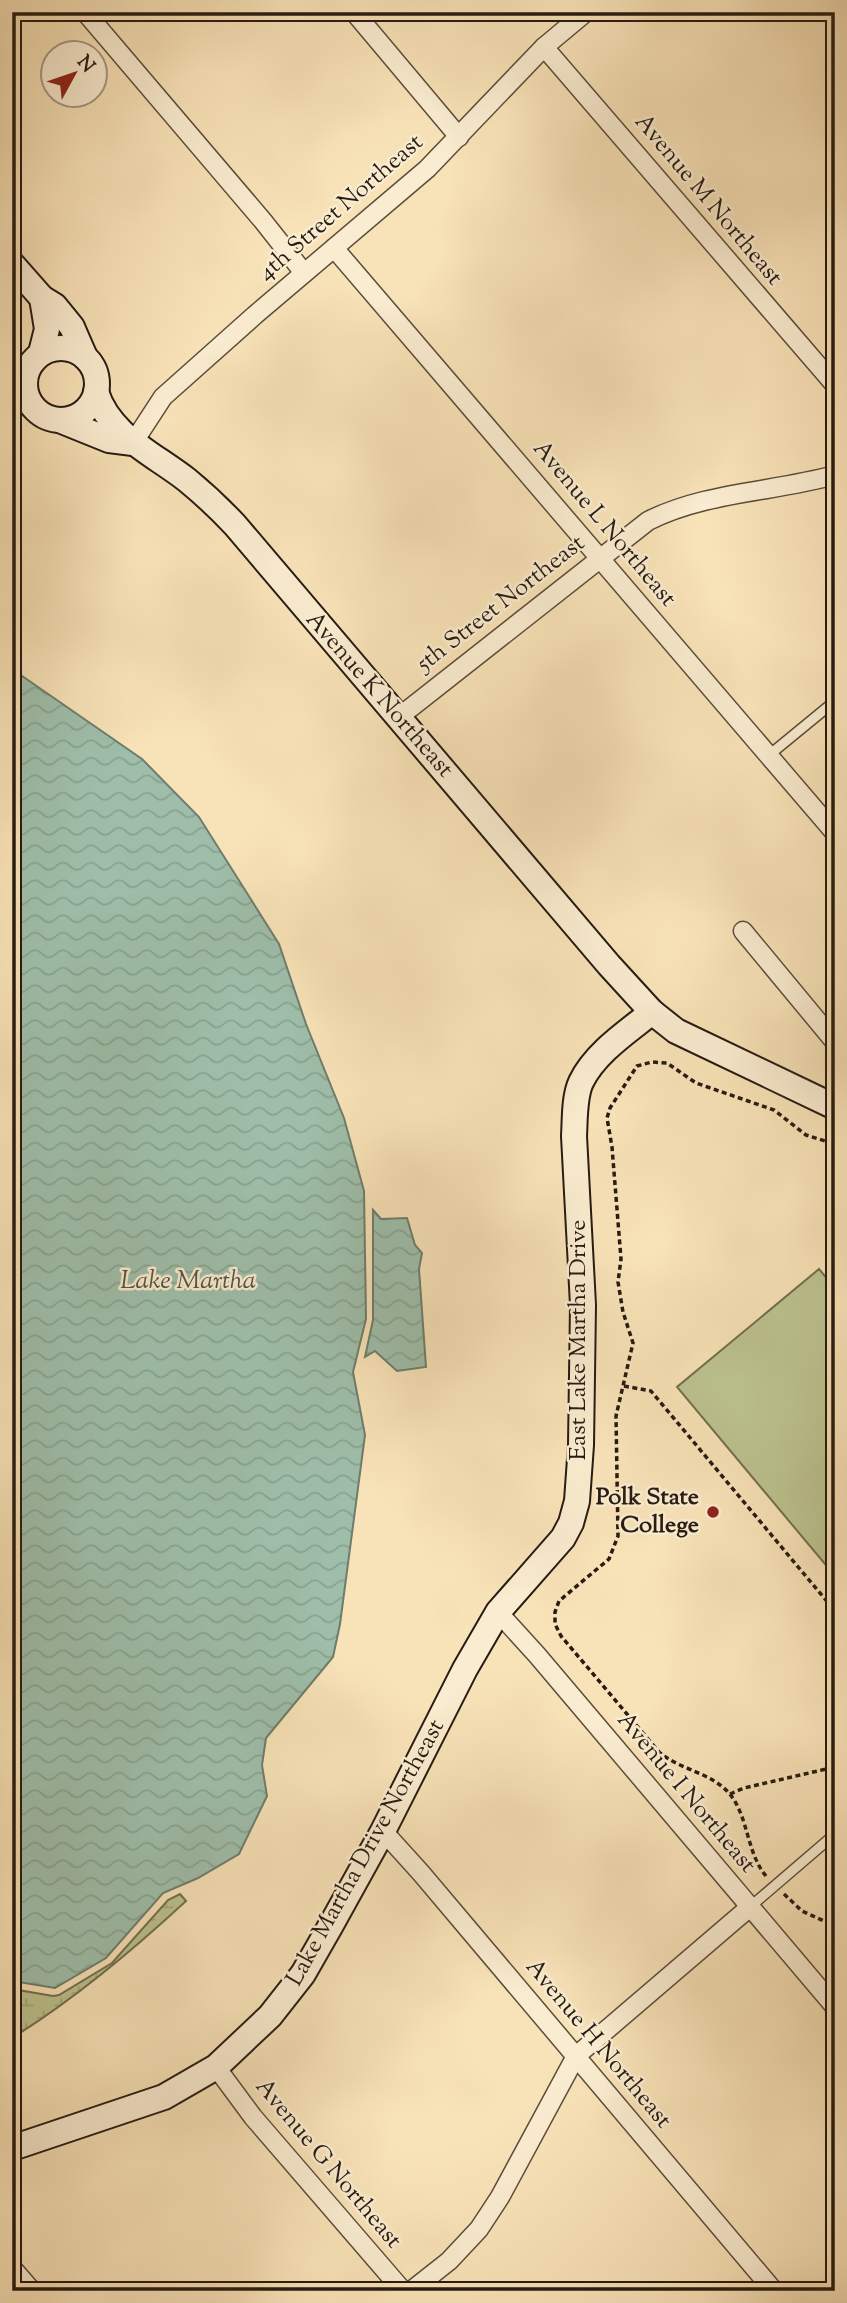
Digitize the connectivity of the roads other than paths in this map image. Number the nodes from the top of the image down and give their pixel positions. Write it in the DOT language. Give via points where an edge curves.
graph roads {
  1 [pos="85,12"];
  2 [pos="354,12"];
  3 [pos="586,12"];
  4 [pos="544,47"];
  5 [pos="459,137"];
  6 [pos="334,248"];
  7 [pos="12,264"];
  8 [pos="304,273"];
  9 [pos="42,298"];
  10 [pos="85,358"];
  11 [pos="28,364"];
  12 [pos="835,386"];
  13 [pos="96,392"];
  14 [pos="21,398"];
  15 [pos="62,421"];
  16 [pos="133,443"];
  17 [pos="835,475"];
  18 [pos="598,559"];
  19 [pos="835,701"];
  20 [pos="399,716"];
  21 [pos="768,756"];
  22 [pos="835,833"];
  23 [pos="743,930"];
  24 [pos="652,1012"];
  25 [pos="835,1042"];
  26 [pos="835,1107"];
  27 [pos="498,1612"];
  28 [pos="383,1831"];
  29 [pos="835,1834"];
  30 [pos="750,1907"];
  31 [pos="835,2007"];
  32 [pos="576,2056"];
  33 [pos="216,2067"];
  34 [pos="12,2148"];
  35 [pos="12,2268"];
  36 [pos="32,2291"];
  37 [pos="403,2291"];
  38 [pos="411,2291"];
  39 [pos="774,2291"];
  1 -- 8 [label="street"];
  2 -- 5 [label="street"];
  3 -- 4 [label="street, 4th Street Northeast"];
  4 -- 5 [label="street, 4th Street Northeast"];
  4 -- 12 [label="street, Avenue M Northeast"];
  5 -- 6 [label="street, 4th Street Northeast"];
  6 -- 8 [label="street, 4th Street Northeast"];
  6 -- 18 [label="street, Avenue L Northeast"];
  7 -- 9 [label="street"];
  8 -- 16 [label="street, 4th Street Northeast" via="163,397"];
  9 -- 10 [label="street" via="72,327"];
  9 -- 11 [label="street" via="47,329"];
  10 -- 11 [label="street" via="68,349 49,349"];
  10 -- 13 [label="street" via="95,373"];
  11 -- 14 [label="street"];
  13 -- 15 [label="street" via="80,415"];
  13 -- 16 [label="street, Avenue K Northeast" via="100,406"];
  14 -- 15 [label="street" via="44,416"];
  15 -- 16 [label="street, Avenue K Northeast"];
  16 -- 20 [label="street, Avenue K Northeast" via="221,510"];
  17 -- 18 [label="street, 5th Street Northeast" via="688,505 648,521"];
  18 -- 20 [label="street, 5th Street Northeast"];
  18 -- 21 [label="street, Avenue L Northeast"];
  19 -- 21 [label="lane"];
  20 -- 24 [label="street, Avenue K Northeast"];
  21 -- 22 [label="street, Avenue L Northeast"];
  23 -- 25 [label="street"];
  24 -- 26 [label="street, Avenue K Northeast" via="676,1031"];
  24 -- 27 [label="street, East Lake Martha Drive" via="601,1054 581,1082 574,1136 583,1305 577,1501 563,1538"];
  27 -- 28 [label="street, Lake Martha Drive Northeast"];
  27 -- 30 [label="street, Avenue I Northeast"];
  28 -- 32 [label="street, Avenue H Northeast"];
  28 -- 33 [label="street, Lake Martha Drive Northeast" via="303,1974 270,2016"];
  29 -- 30 [label="lane"];
  30 -- 31 [label="street, Avenue I Northeast"];
  30 -- 32 [label="street"];
  32 -- 38 [label="street" via="479,2229"];
  32 -- 39 [label="street, Avenue H Northeast"];
  33 -- 34 [label="street, Lake Martha Drive Northeast" via="164,2097"];
  33 -- 37 [label="street, Avenue G Northeast" via="253,2117"];
  35 -- 36 [label="street"];
}
